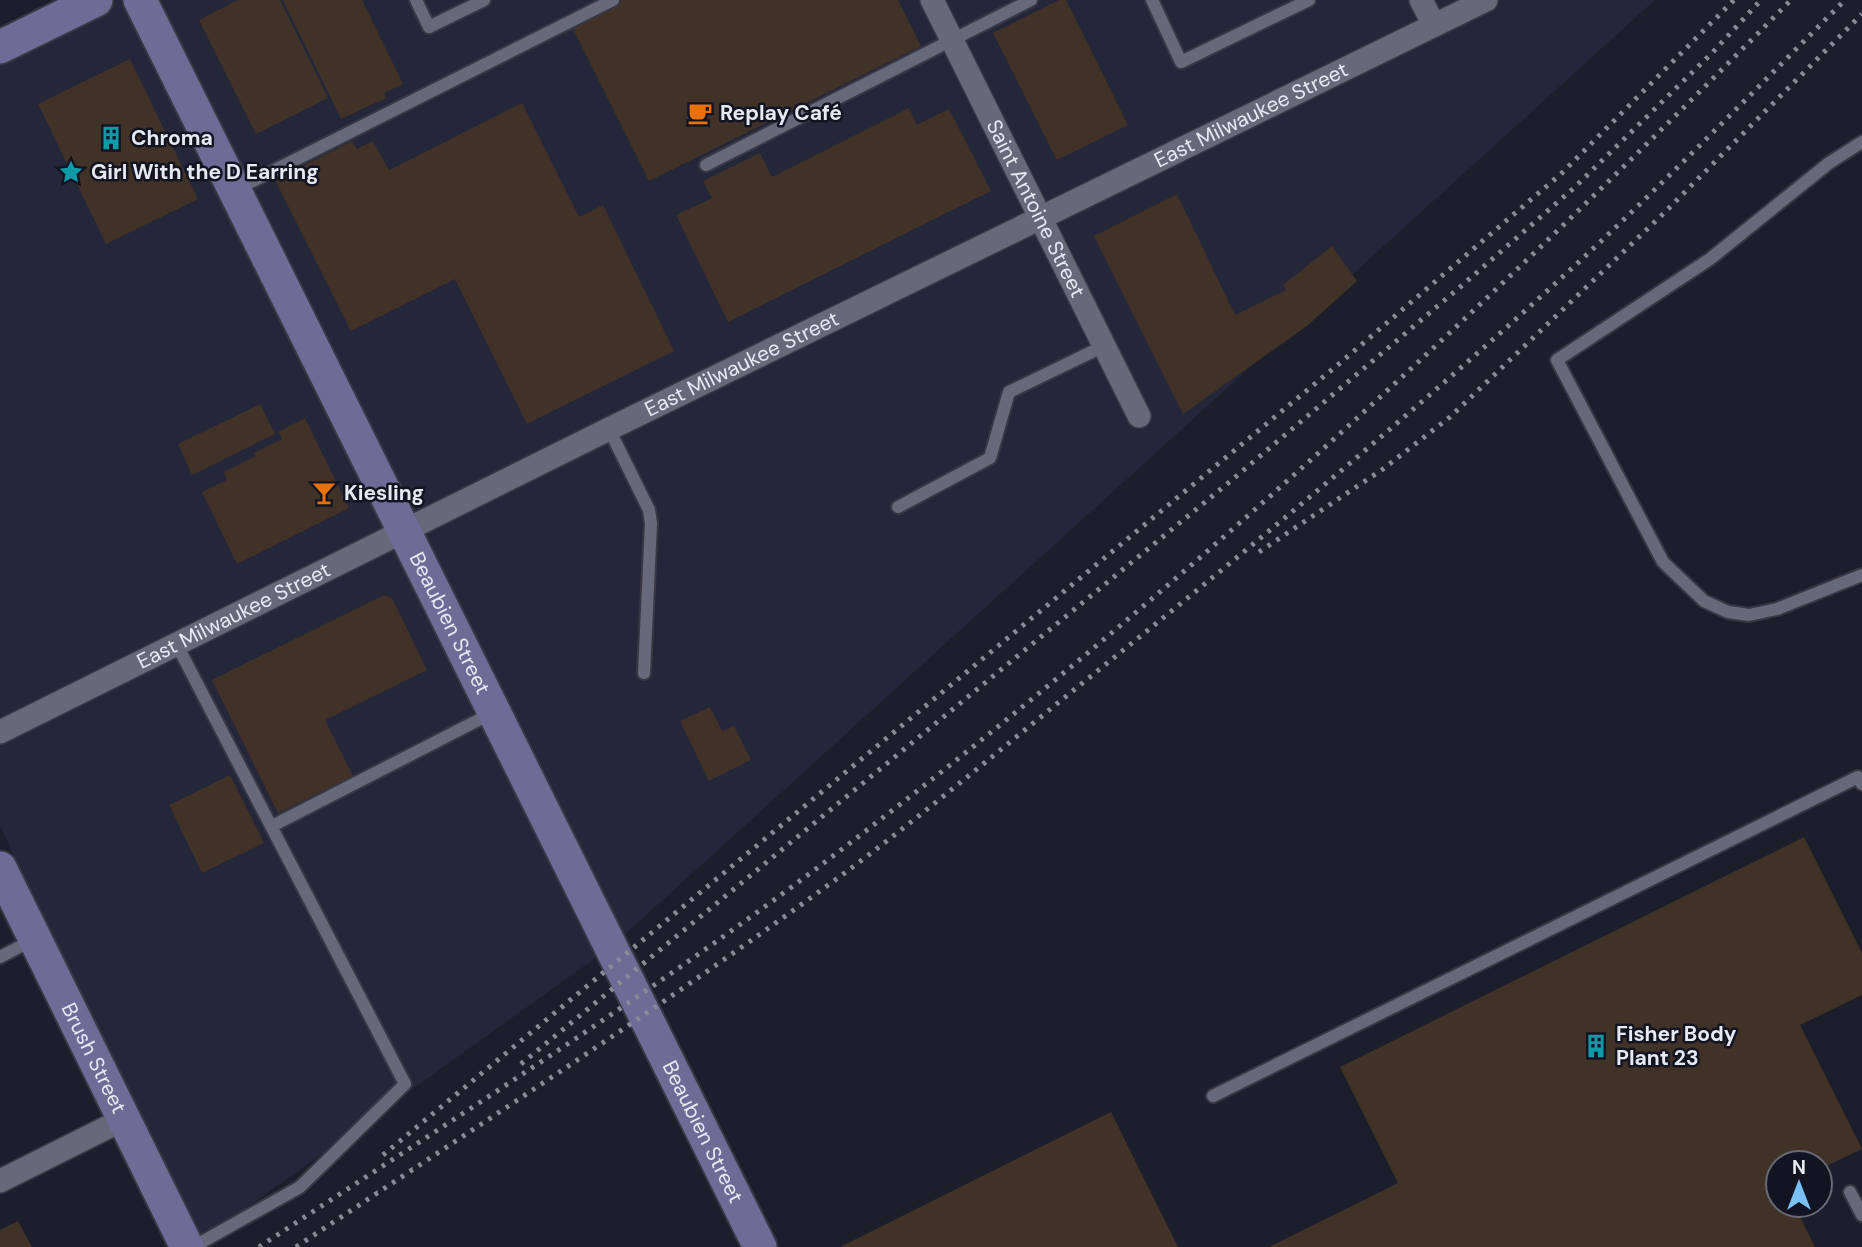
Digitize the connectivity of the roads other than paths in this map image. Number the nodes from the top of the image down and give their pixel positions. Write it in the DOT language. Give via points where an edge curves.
graph roads {
  1 [pos="96,0"];
  2 [pos="141,0"];
  3 [pos="416,0"];
  4 [pos="484,0"];
  5 [pos="613,0"];
  6 [pos="932,0"];
  7 [pos="1031,0"];
  8 [pos="1152,0"];
  9 [pos="1309,0"];
  10 [pos="1421,0"];
  11 [pos="1486,0"];
  12 [pos="1434,25"];
  13 [pos="952,40"];
  14 [pos="0,47"];
  15 [pos="1862,142"];
  16 [pos="706,165"];
  17 [pos="235,190"];
  18 [pos="1041,219"];
  19 [pos="1104,346"];
  20 [pos="1139,416"];
  21 [pos="609,429"];
  22 [pos="898,507"];
  23 [pos="405,532"];
  24 [pos="1862,575"];
  25 [pos="177,645"];
  26 [pos="644,673"];
  27 [pos="494,712"];
  28 [pos="0,732"];
  29 [pos="1862,784"];
  30 [pos="272,827"];
  31 [pos="0,868"];
  32 [pos="36,939"];
  33 [pos="0,957"];
  34 [pos="1213,1096"];
  35 [pos="124,1119"];
  36 [pos="0,1181"];
  37 [pos="1850,1192"];
  38 [pos="1862,1215"];
  39 [pos="187,1247"];
  40 [pos="193,1247"];
  41 [pos="760,1247"];
  1 -- 14 [label="street"];
  2 -- 17 [label="street, Beaubien Street"];
  3 -- 4 [label="lane" via="429,27"];
  5 -- 17 [label="lane"];
  6 -- 13 [label="street, Saint Antoine Street"];
  7 -- 13 [label="lane"];
  8 -- 9 [label="lane" via="1181,62"];
  10 -- 12 [label="street"];
  11 -- 12 [label="street, East Milwaukee Street"];
  12 -- 18 [label="street, East Milwaukee Street"];
  13 -- 16 [label="lane"];
  13 -- 18 [label="street, Saint Antoine Street"];
  15 -- 24 [label="lane" via="1710,258 1557,360 1663,562 1704,601 1748,615 1777,609"];
  17 -- 23 [label="street, Beaubien Street"];
  18 -- 19 [label="street, Saint Antoine Street"];
  18 -- 21 [label="street, East Milwaukee Street"];
  19 -- 20 [label="street, Saint Antoine Street"];
  19 -- 22 [label="lane" via="1009,392 990,458"];
  21 -- 23 [label="street, East Milwaukee Street"];
  21 -- 26 [label="lane" via="651,523"];
  23 -- 25 [label="street, East Milwaukee Street"];
  23 -- 27 [label="street, Beaubien Street"];
  25 -- 28 [label="street, East Milwaukee Street"];
  25 -- 30 [label="lane"];
  27 -- 30 [label="lane"];
  27 -- 41 [label="street, Beaubien Street"];
  29 -- 34 [label="lane" via="1858,777"];
  30 -- 40 [label="lane" via="405,1084 300,1187"];
  31 -- 32 [label="street, Brush Street"];
  32 -- 33 [label="lane"];
  32 -- 35 [label="street, Brush Street"];
  35 -- 36 [label="street"];
  35 -- 39 [label="street, Brush Street"];
  37 -- 38 [label="lane"];
}
